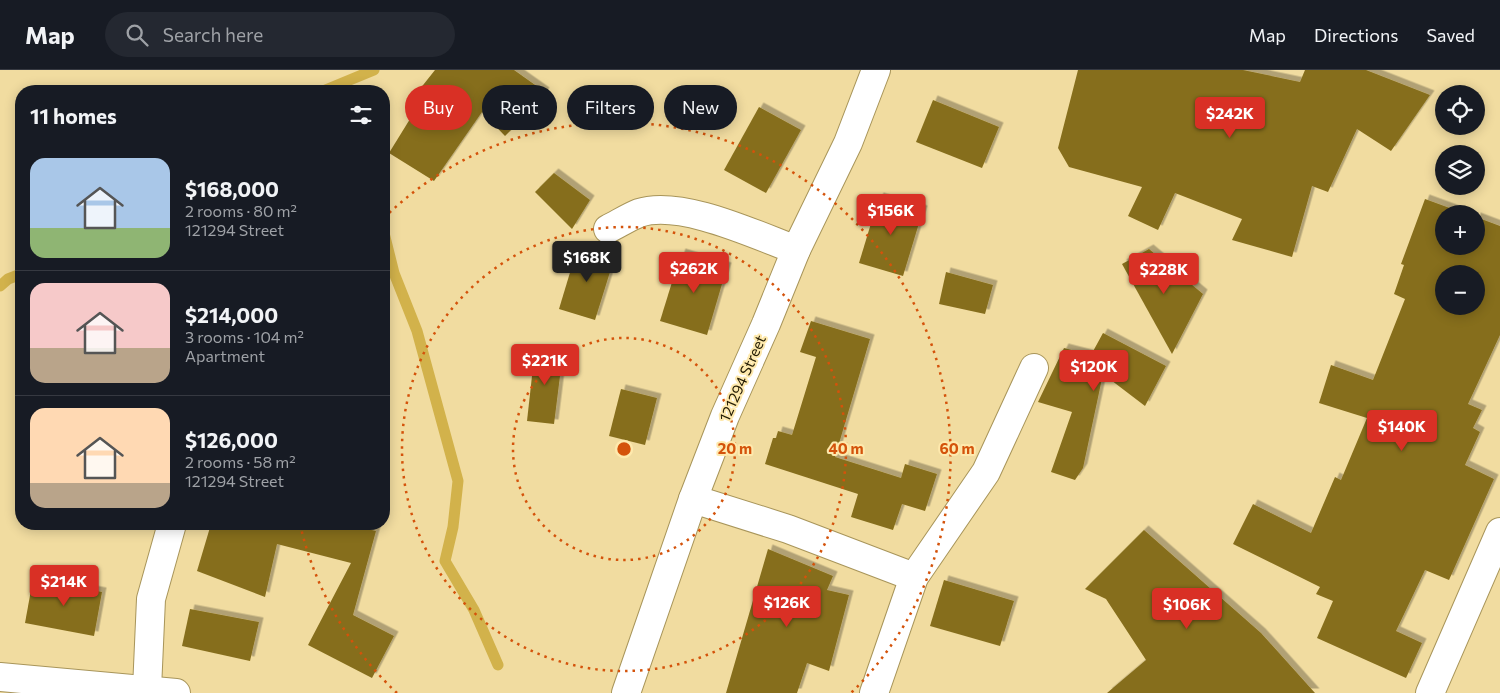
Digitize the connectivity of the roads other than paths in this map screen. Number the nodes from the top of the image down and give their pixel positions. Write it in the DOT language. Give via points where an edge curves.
graph roads {
  1 [pos="876,70"];
  2 [pos="608,229"];
  3 [pos="796,250"];
  4 [pos="1034,368"];
  5 [pos="693,499"];
  6 [pos="170,530"];
  7 [pos="1500,532"];
  8 [pos="914,577"];
  9 [pos="0,677"];
  10 [pos="147,689"];
  11 [pos="176,693"];
  12 [pos="626,693"];
  13 [pos="874,693"];
  14 [pos="1430,693"];
  1 -- 3 [label="street, 121294 Street" via="848,143"];
  2 -- 3 [label="street" via="640,213 662,210 715,220"];
  3 -- 5 [label="street, 121294 Street"];
  4 -- 8 [label="street" via="986,472"];
  5 -- 8 [label="street" via="788,529"];
  5 -- 12 [label="street, 121294 Street"];
  6 -- 10 [label="street" via="151,600"];
  7 -- 14 [label="street"];
  8 -- 13 [label="street"];
  9 -- 10 [label="street"];
  10 -- 11 [label="street"];
}
